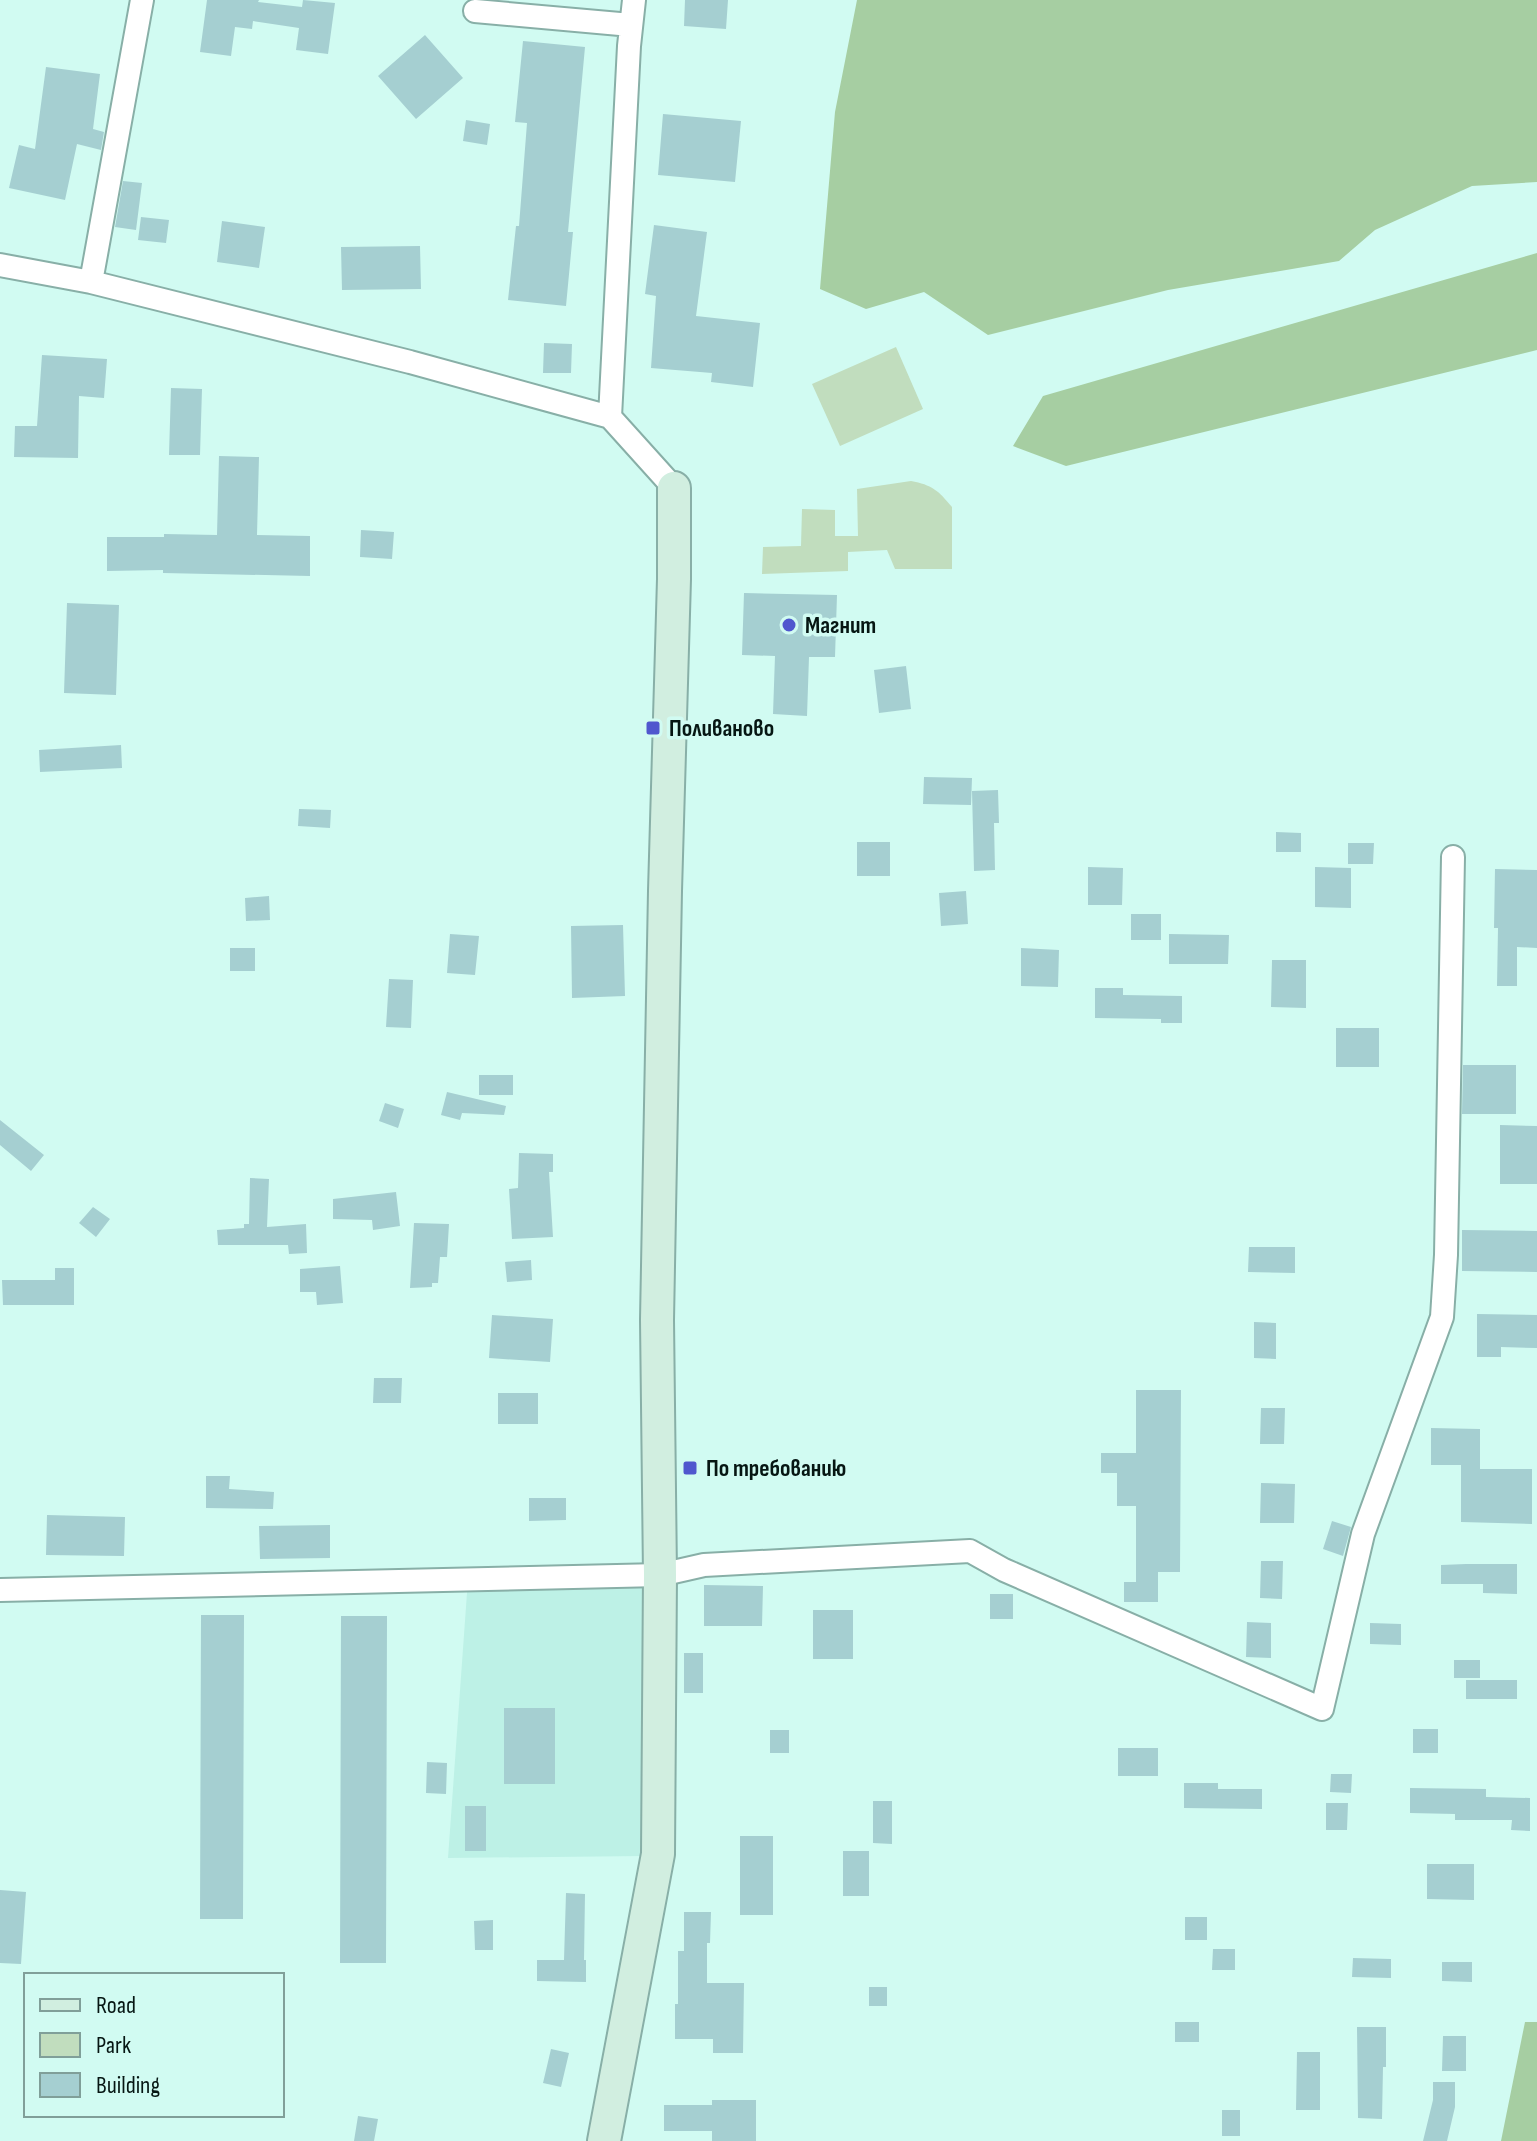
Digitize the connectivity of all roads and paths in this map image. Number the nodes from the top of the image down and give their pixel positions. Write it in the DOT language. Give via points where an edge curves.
graph roads {
  1 [pos="142,0"];
  2 [pos="634,0"];
  3 [pos="475,11"];
  4 [pos="631,25"];
  5 [pos="0,265"];
  6 [pos="91,282"];
  7 [pos="610,417"];
  8 [pos="674,488"];
  9 [pos="1453,857"];
  10 [pos="660,1575"];
  11 [pos="0,1590"];
  12 [pos="604,2141"];
  1 -- 6 [label="street"];
  2 -- 4 [label="street"];
  3 -- 4 [label="street"];
  4 -- 7 [label="street"];
  5 -- 6 [label="street"];
  6 -- 7 [label="street"];
  7 -- 8 [label="street"];
  8 -- 10 [label="street" via="657,1320"];
  9 -- 10 [label="street" via="1442,1317 1363,1534 1322,1709 970,1551 704,1565"];
  10 -- 11 [label="street"];
  10 -- 12 [label="street" via="658,1854"];
}
